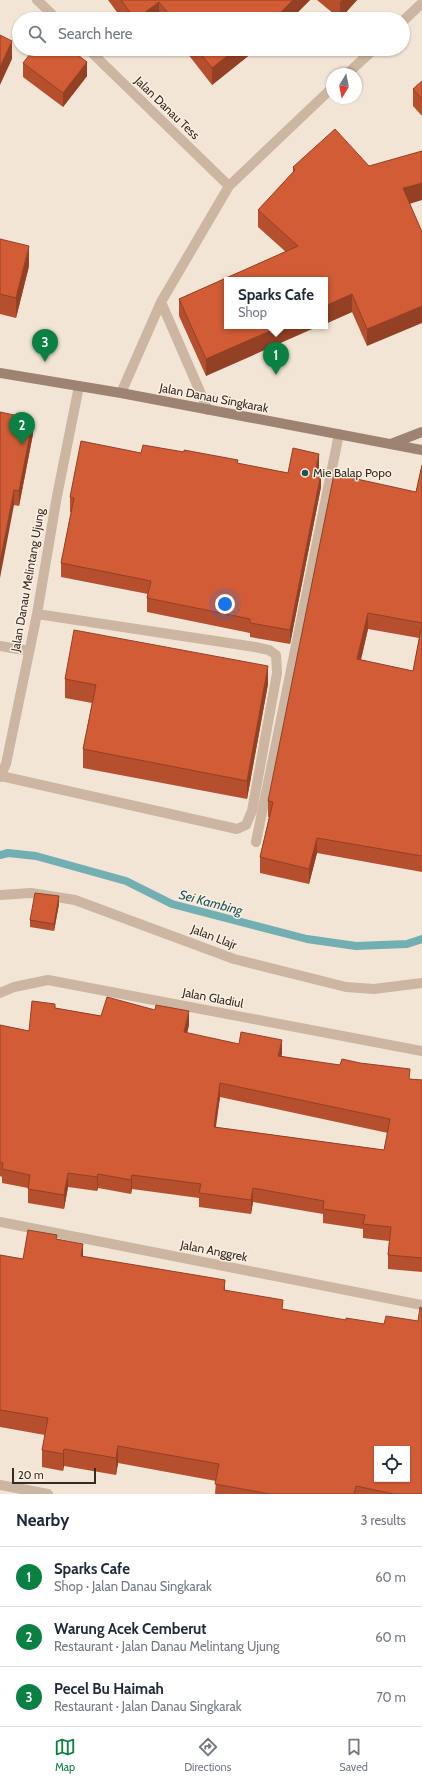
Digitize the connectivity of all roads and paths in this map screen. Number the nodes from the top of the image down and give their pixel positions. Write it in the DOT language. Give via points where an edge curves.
graph roads {
  1 [pos="37,0"];
  2 [pos="422,3"];
  3 [pos="50,12"];
  4 [pos="410,14"];
  5 [pos="95,56"];
  6 [pos="366,56"];
  7 [pos="353,68"];
  8 [pos="326,94"];
  9 [pos="229,186"];
  10 [pos="161,302"];
  11 [pos="0,373"];
  12 [pos="79,386"];
  13 [pos="121,394"];
  14 [pos="208,410"];
  15 [pos="422,432"];
  16 [pos="338,434"];
  17 [pos="391,444"];
  18 [pos="422,450"];
  19 [pos="37,614"];
  20 [pos="0,646"];
  21 [pos="29,651"];
  22 [pos="0,777"];
  23 [pos="256,842"];
  24 [pos="0,895"];
  25 [pos="422,983"];
  26 [pos="0,993"];
  27 [pos="422,1051"];
  28 [pos="0,1222"];
  29 [pos="422,1305"];
  30 [pos="0,1485"];
  31 [pos="48,1494"];
  1 -- 3 [label="street"];
  2 -- 4 [label="street"];
  5 -- 9 [label="street, Jalan Danau Tess"];
  6 -- 7 [label="street"];
  8 -- 9 [label="street"];
  9 -- 10 [label="street"];
  10 -- 13 [label="street"];
  10 -- 14 [label="street"];
  11 -- 12 [label="street, Jalan Danau Singkarak"];
  12 -- 13 [label="street, Jalan Danau Singkarak"];
  12 -- 19 [label="street, Jalan Danau Melintang Ujung"];
  13 -- 14 [label="street, Jalan Danau Singkarak"];
  14 -- 16 [label="street, Jalan Danau Singkarak"];
  15 -- 17 [label="street"];
  16 -- 17 [label="street, Jalan Danau Singkarak"];
  16 -- 23 [label="street"];
  17 -- 18 [label="street, Jalan Danau Singkarak"];
  19 -- 21 [label="street, Jalan Danau Melintang Ujung"];
  19 -- 22 [label="street" via="255,647 269,650 276,655 277,673 252,811 246,824 237,829"];
  20 -- 21 [label="street"];
  21 -- 22 [label="street, Jalan Danau Melintang Ujung" via="6,764"];
  24 -- 25 [label="street, Jalan Llajr" via="31,893 75,900 234,959 346,987 374,989"];
  26 -- 27 [label="street, Jalan Gladiul" via="14,987 48,980"];
  28 -- 29 [label="street, Jalan Anggrek"];
  30 -- 31 [label="street"];
}
